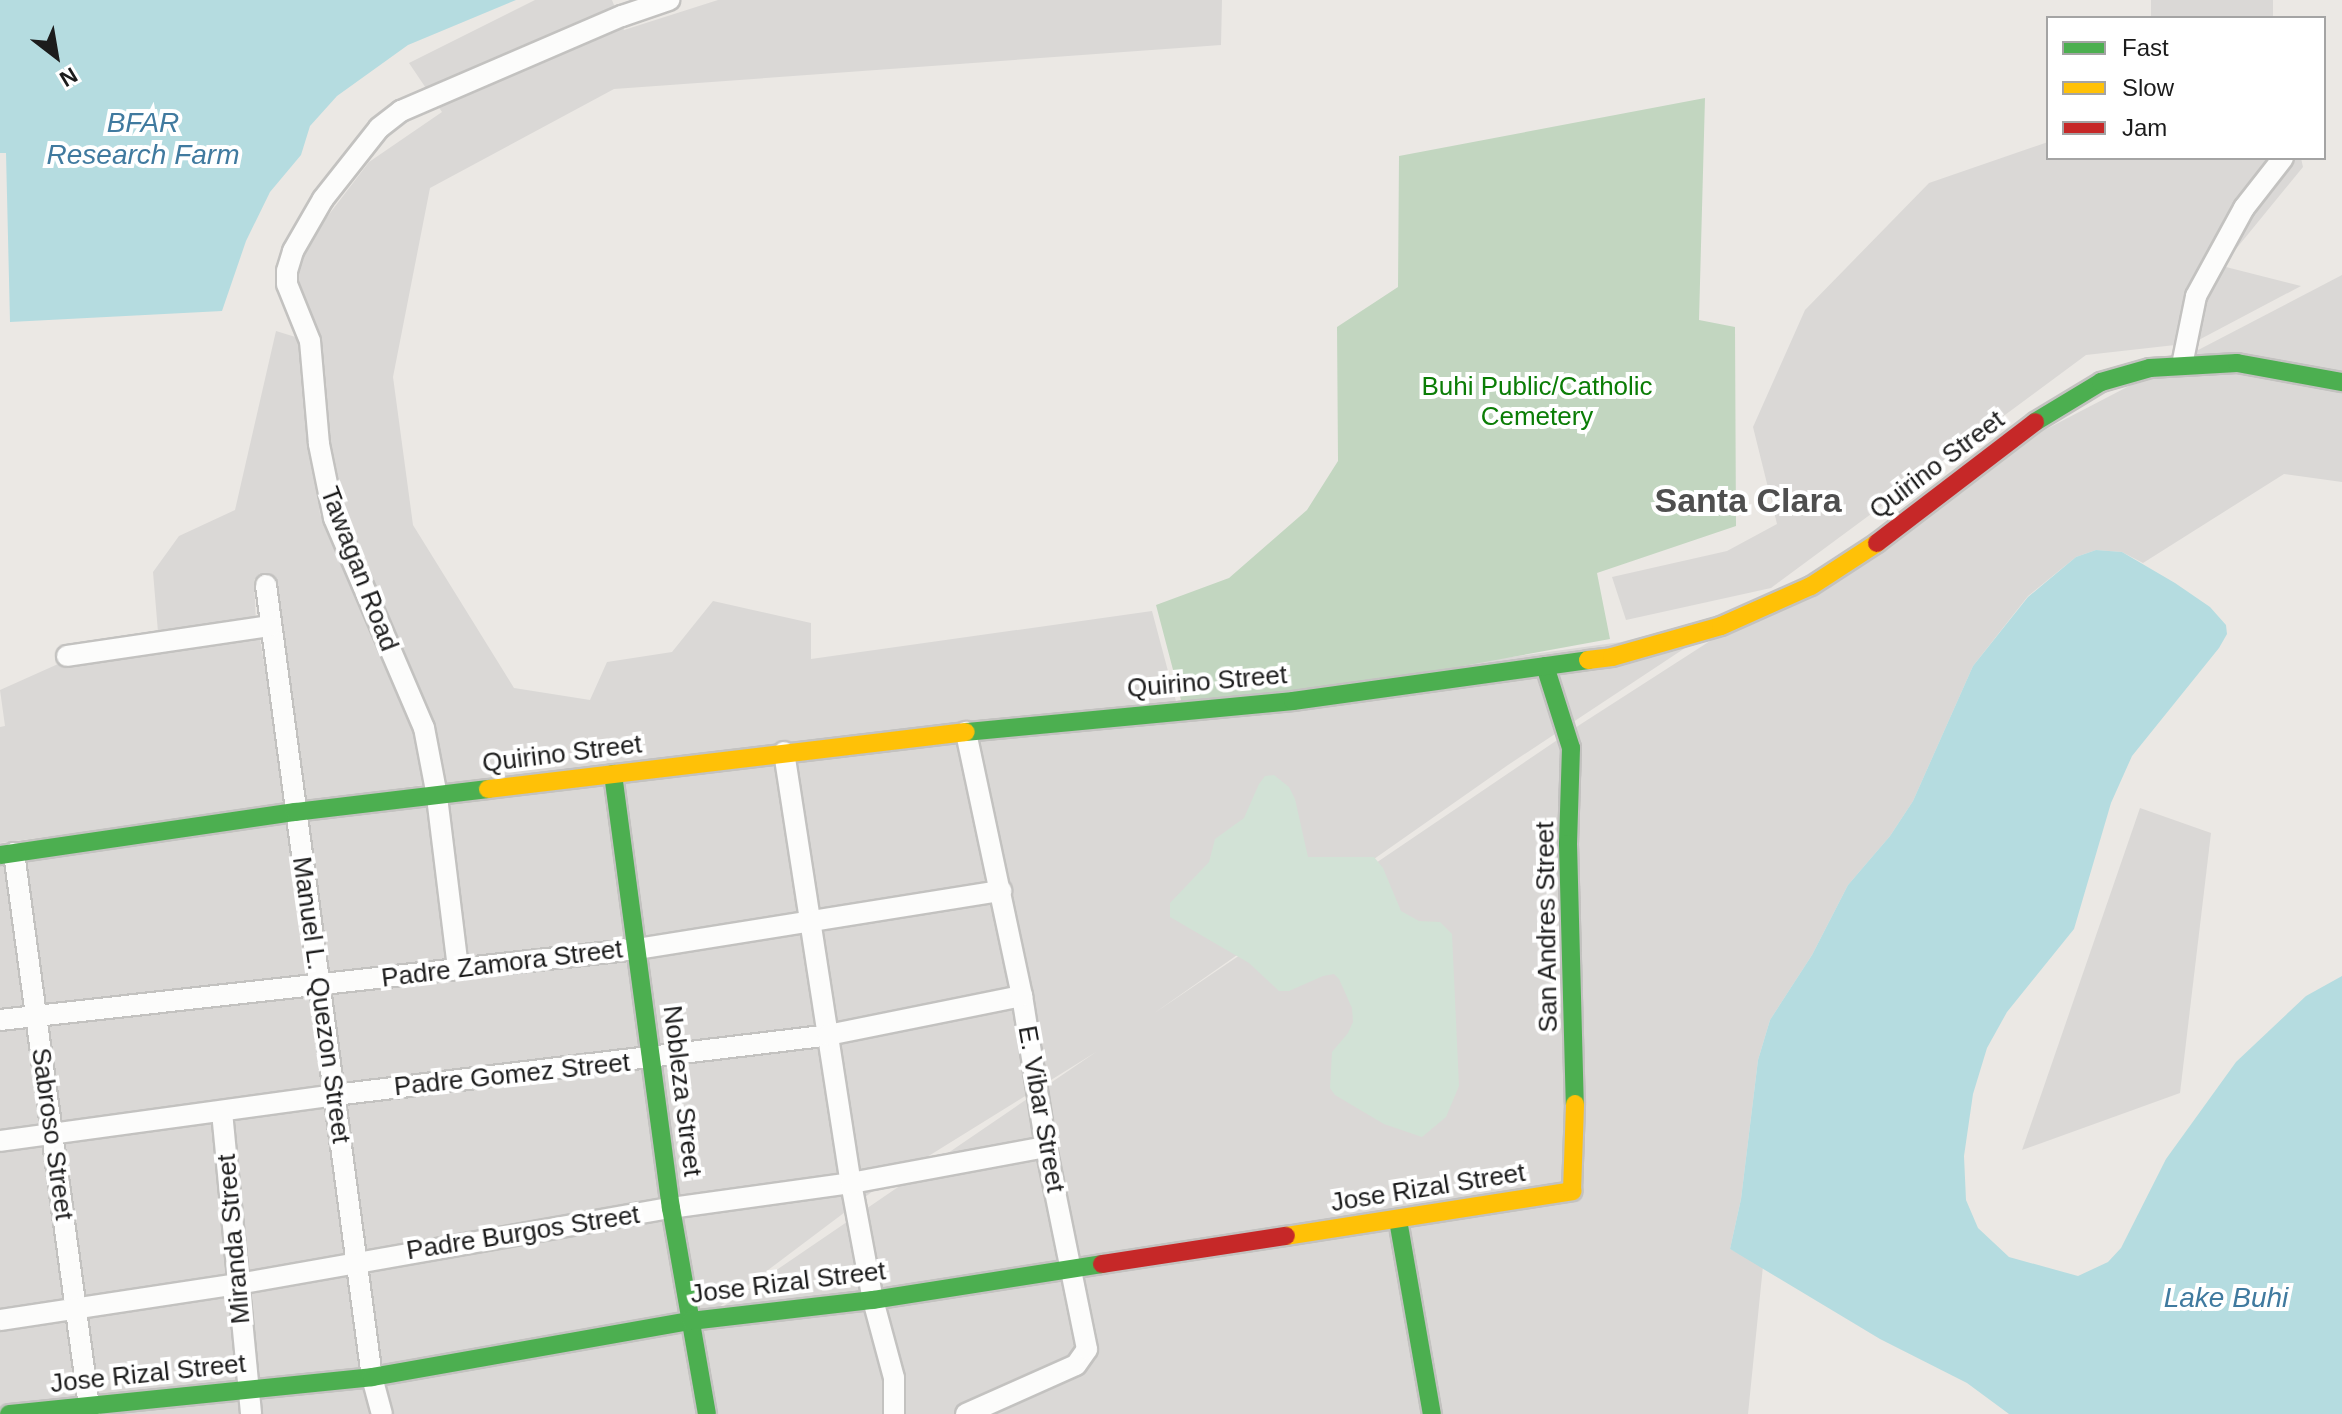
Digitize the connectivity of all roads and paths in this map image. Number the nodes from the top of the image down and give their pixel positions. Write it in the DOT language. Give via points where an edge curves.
graph roads {
  1 [pos="669,0"];
  2 [pos="2281,160"];
  3 [pos="2182,365"];
  4 [pos="2342,382"];
  5 [pos="266,585"];
  6 [pos="271,626"];
  7 [pos="67,656"];
  8 [pos="1545,666"];
  9 [pos="966,732"];
  10 [pos="784,752"];
  11 [pos="613,774"];
  12 [pos="437,796"];
  13 [pos="295,812"];
  14 [pos="7,854"];
  15 [pos="1001,891"];
  16 [pos="811,921"];
  17 [pos="637,949"];
  18 [pos="458,968"];
  19 [pos="319,986"];
  20 [pos="1022,996"];
  21 [pos="36,1015"];
  22 [pos="0,1020"];
  23 [pos="828,1035"];
  24 [pos="651,1059"];
  25 [pos="335,1095"];
  26 [pos="222,1112"];
  27 [pos="53,1133"];
  28 [pos="0,1141"];
  29 [pos="1046,1147"];
  30 [pos="851,1183"];
  31 [pos="1572,1191"];
  32 [pos="671,1208"];
  33 [pos="1398,1220"];
  34 [pos="358,1260"];
  35 [pos="1070,1267"];
  36 [pos="238,1284"];
  37 [pos="873,1300"];
  38 [pos="76,1307"];
  39 [pos="0,1320"];
  40 [pos="691,1321"];
  41 [pos="372,1377"];
  42 [pos="249,1390"];
  43 [pos="90,1409"];
  44 [pos="9,1414"];
  45 [pos="251,1414"];
  46 [pos="382,1414"];
  47 [pos="707,1414"];
  48 [pos="894,1414"];
  49 [pos="966,1414"];
  50 [pos="1432,1414"];
  1 -- 12 [label="street, Tawagan Road" via="401,111 379,128 337,180 293,251 287,284 310,341 319,444 331,506 424,728"];
  2 -- 3 [label="street" via="2244,208 2196,296"];
  3 -- 4 [label="street, Quirino Street" via="2264,365"];
  3 -- 8 [label="street, Quirino Street" via="2123,373 2072,398 1907,523 1786,599 1721,626 1612,657"];
  5 -- 6 [label="street, Manuel L. Quezon Street"];
  6 -- 7 [label="street"];
  6 -- 13 [label="street, Manuel L. Quezon Street"];
  8 -- 9 [label="street, Quirino Street" via="1293,701"];
  8 -- 31 [label="street, San Andres Street" via="1572,765"];
  9 -- 10 [label="street, Quirino Street"];
  9 -- 15 [label="street, E. Vibar Street"];
  10 -- 11 [label="street, Quirino Street"];
  10 -- 16 [label="street"];
  11 -- 12 [label="street, Quirino Street"];
  11 -- 17 [label="street, Nobleza Street"];
  12 -- 13 [label="street, Quirino Street"];
  12 -- 18 [label="street, Tawagan Road"];
  13 -- 14 [label="street, Quirino Street"];
  13 -- 19 [label="street, Manuel L. Quezon Street"];
  14 -- 21 [label="street, Sabroso Street"];
  15 -- 16 [label="street, Padre Zamora Street"];
  15 -- 20 [label="street, E. Vibar Street"];
  16 -- 17 [label="street, Padre Zamora Street"];
  16 -- 23 [label="street"];
  17 -- 18 [label="street, Padre Zamora Street"];
  17 -- 24 [label="street, Nobleza Street"];
  18 -- 19 [label="street, Padre Zamora Street"];
  19 -- 21 [label="street, Padre Zamora Street"];
  19 -- 25 [label="street, Manuel L. Quezon Street"];
  20 -- 23 [label="street, Padre Gomez Street"];
  20 -- 29 [label="street, E. Vibar Street"];
  21 -- 22 [label="street, Padre Zamora Street"];
  21 -- 27 [label="street, Sabroso Street"];
  23 -- 24 [label="street, Padre Gomez Street"];
  23 -- 30 [label="street"];
  24 -- 25 [label="street, Padre Gomez Street"];
  24 -- 32 [label="street, Nobleza Street"];
  25 -- 26 [label="street, Padre Gomez Street"];
  25 -- 34 [label="street, Manuel L. Quezon Street"];
  26 -- 27 [label="street, Padre Gomez Street"];
  26 -- 36 [label="street, Miranda Street"];
  27 -- 28 [label="street, Padre Gomez Street"];
  27 -- 38 [label="street, Sabroso Street"];
  29 -- 30 [label="street, Padre Burgos Street"];
  29 -- 35 [label="street, E. Vibar Street"];
  30 -- 32 [label="street, Padre Burgos Street"];
  30 -- 37 [label="street"];
  31 -- 33 [label="street, Jose Rizal Street"];
  32 -- 34 [label="street, Padre Burgos Street"];
  32 -- 40 [label="street, Nobleza Street"];
  33 -- 35 [label="street, Jose Rizal Street"];
  33 -- 50 [label="street"];
  34 -- 36 [label="street, Padre Burgos Street"];
  34 -- 41 [label="street, Manuel L. Quezon Street"];
  35 -- 37 [label="street, Jose Rizal Street"];
  35 -- 49 [label="street, E. Vibar Street" via="1087,1339 1083,1357 1059,1374"];
  36 -- 38 [label="street, Padre Burgos Street"];
  36 -- 42 [label="street, Miranda Street"];
  37 -- 40 [label="street, Jose Rizal Street"];
  37 -- 48 [label="street" via="894,1378"];
  38 -- 39 [label="street, Padre Burgos Street"];
  38 -- 43 [label="street, Sabroso Street"];
  40 -- 41 [label="street, Jose Rizal Street"];
  40 -- 47 [label="street, Nobleza Street"];
  41 -- 42 [label="street, Jose Rizal Street"];
  41 -- 46 [label="street, Manuel L. Quezon Street"];
  42 -- 43 [label="street, Jose Rizal Street"];
  42 -- 45 [label="street, Miranda Street"];
  43 -- 44 [label="street, Jose Rizal Street"];
}
